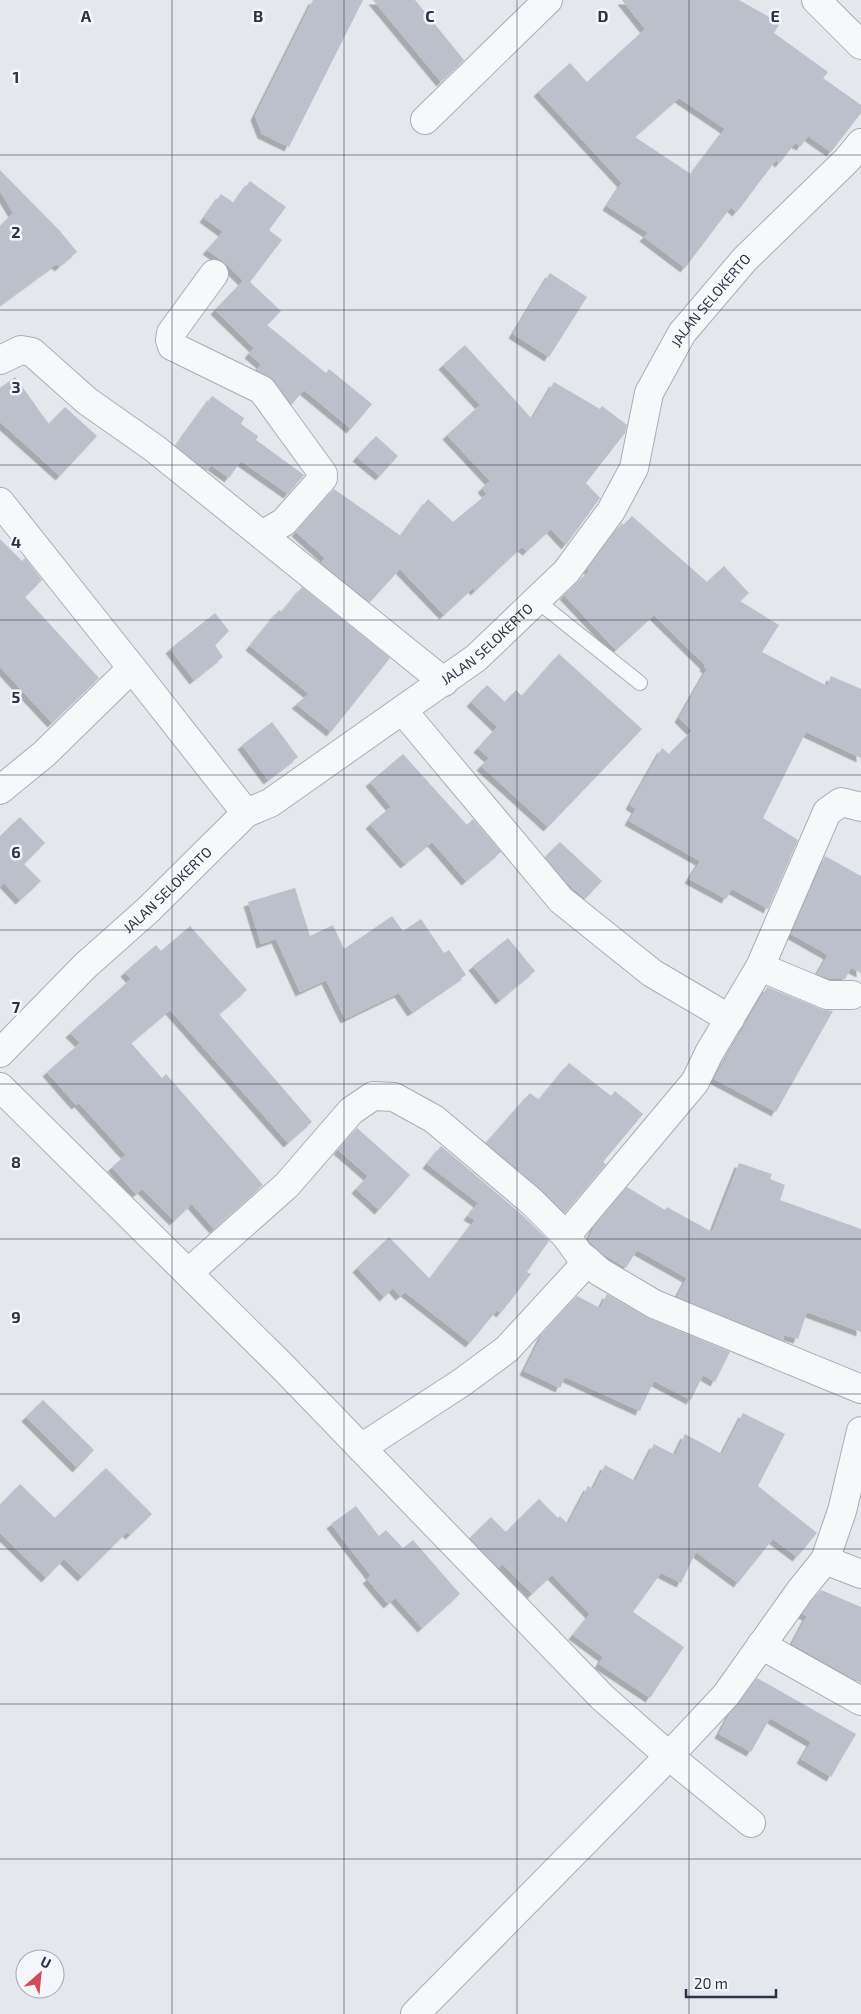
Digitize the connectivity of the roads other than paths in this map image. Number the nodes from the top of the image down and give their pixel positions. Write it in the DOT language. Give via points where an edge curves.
graph roads {
  1 [pos="548,0"];
  2 [pos="816,0"];
  3 [pos="861,45"];
  4 [pos="425,120"];
  5 [pos="861,143"];
  6 [pos="214,274"];
  7 [pos="0,360"];
  8 [pos="0,502"];
  9 [pos="262,535"];
  10 [pos="536,600"];
  11 [pos="132,668"];
  12 [pos="444,682"];
  13 [pos="640,682"];
  14 [pos="403,711"];
  15 [pos="0,790"];
  16 [pos="861,807"];
  17 [pos="246,812"];
  18 [pos="760,968"];
  19 [pos="852,995"];
  20 [pos="730,1019"];
  21 [pos="0,1052"];
  22 [pos="0,1087"];
  23 [pos="566,1236"];
  24 [pos="588,1261"];
  25 [pos="188,1272"];
  26 [pos="861,1389"];
  27 [pos="861,1431"];
  28 [pos="361,1448"];
  29 [pos="825,1560"];
  30 [pos="861,1574"];
  31 [pos="761,1645"];
  32 [pos="861,1701"];
  33 [pos="669,1756"];
  34 [pos="751,1823"];
  35 [pos="415,2014"];
  1 -- 4 [label="street"];
  2 -- 3 [label="street"];
  5 -- 10 [label="street, JALAN SELOKERTO" via="746,259 682,333 649,393 634,468 611,511 566,572"];
  6 -- 9 [label="street" via="171,333 172,346 262,390 323,474 323,478 284,522"];
  7 -- 9 [label="street" via="22,350 32,352 87,402 154,448"];
  8 -- 11 [label="street"];
  9 -- 12 [label="street"];
  10 -- 12 [label="street, JALAN SELOKERTO" via="476,658"];
  10 -- 13 [label="lane"];
  11 -- 15 [label="street" via="44,754"];
  11 -- 17 [label="street"];
  12 -- 14 [label="street, JALAN SELOKERTO"];
  14 -- 17 [label="street, JALAN SELOKERTO" via="270,803"];
  14 -- 20 [label="street" via="561,900 652,973"];
  16 -- 18 [label="street" via="841,802 826,812"];
  17 -- 21 [label="street, JALAN SELOKERTO"];
  18 -- 19 [label="street" via="827,995"];
  18 -- 20 [label="street"];
  20 -- 23 [label="street" via="708,1053 695,1082"];
  22 -- 25 [label="street"];
  23 -- 24 [label="street"];
  23 -- 25 [label="street" via="532,1201 434,1119 394,1097 373,1096 351,1111 287,1185"];
  24 -- 26 [label="street" via="600,1272 654,1304"];
  24 -- 28 [label="street" via="507,1349"];
  25 -- 28 [label="street"];
  27 -- 29 [label="street" via="842,1510"];
  28 -- 33 [label="street" via="602,1697"];
  29 -- 30 [label="street"];
  29 -- 31 [label="street"];
  31 -- 32 [label="street"];
  31 -- 33 [label="street" via="726,1695"];
  33 -- 34 [label="street"];
  33 -- 35 [label="street"];
}
